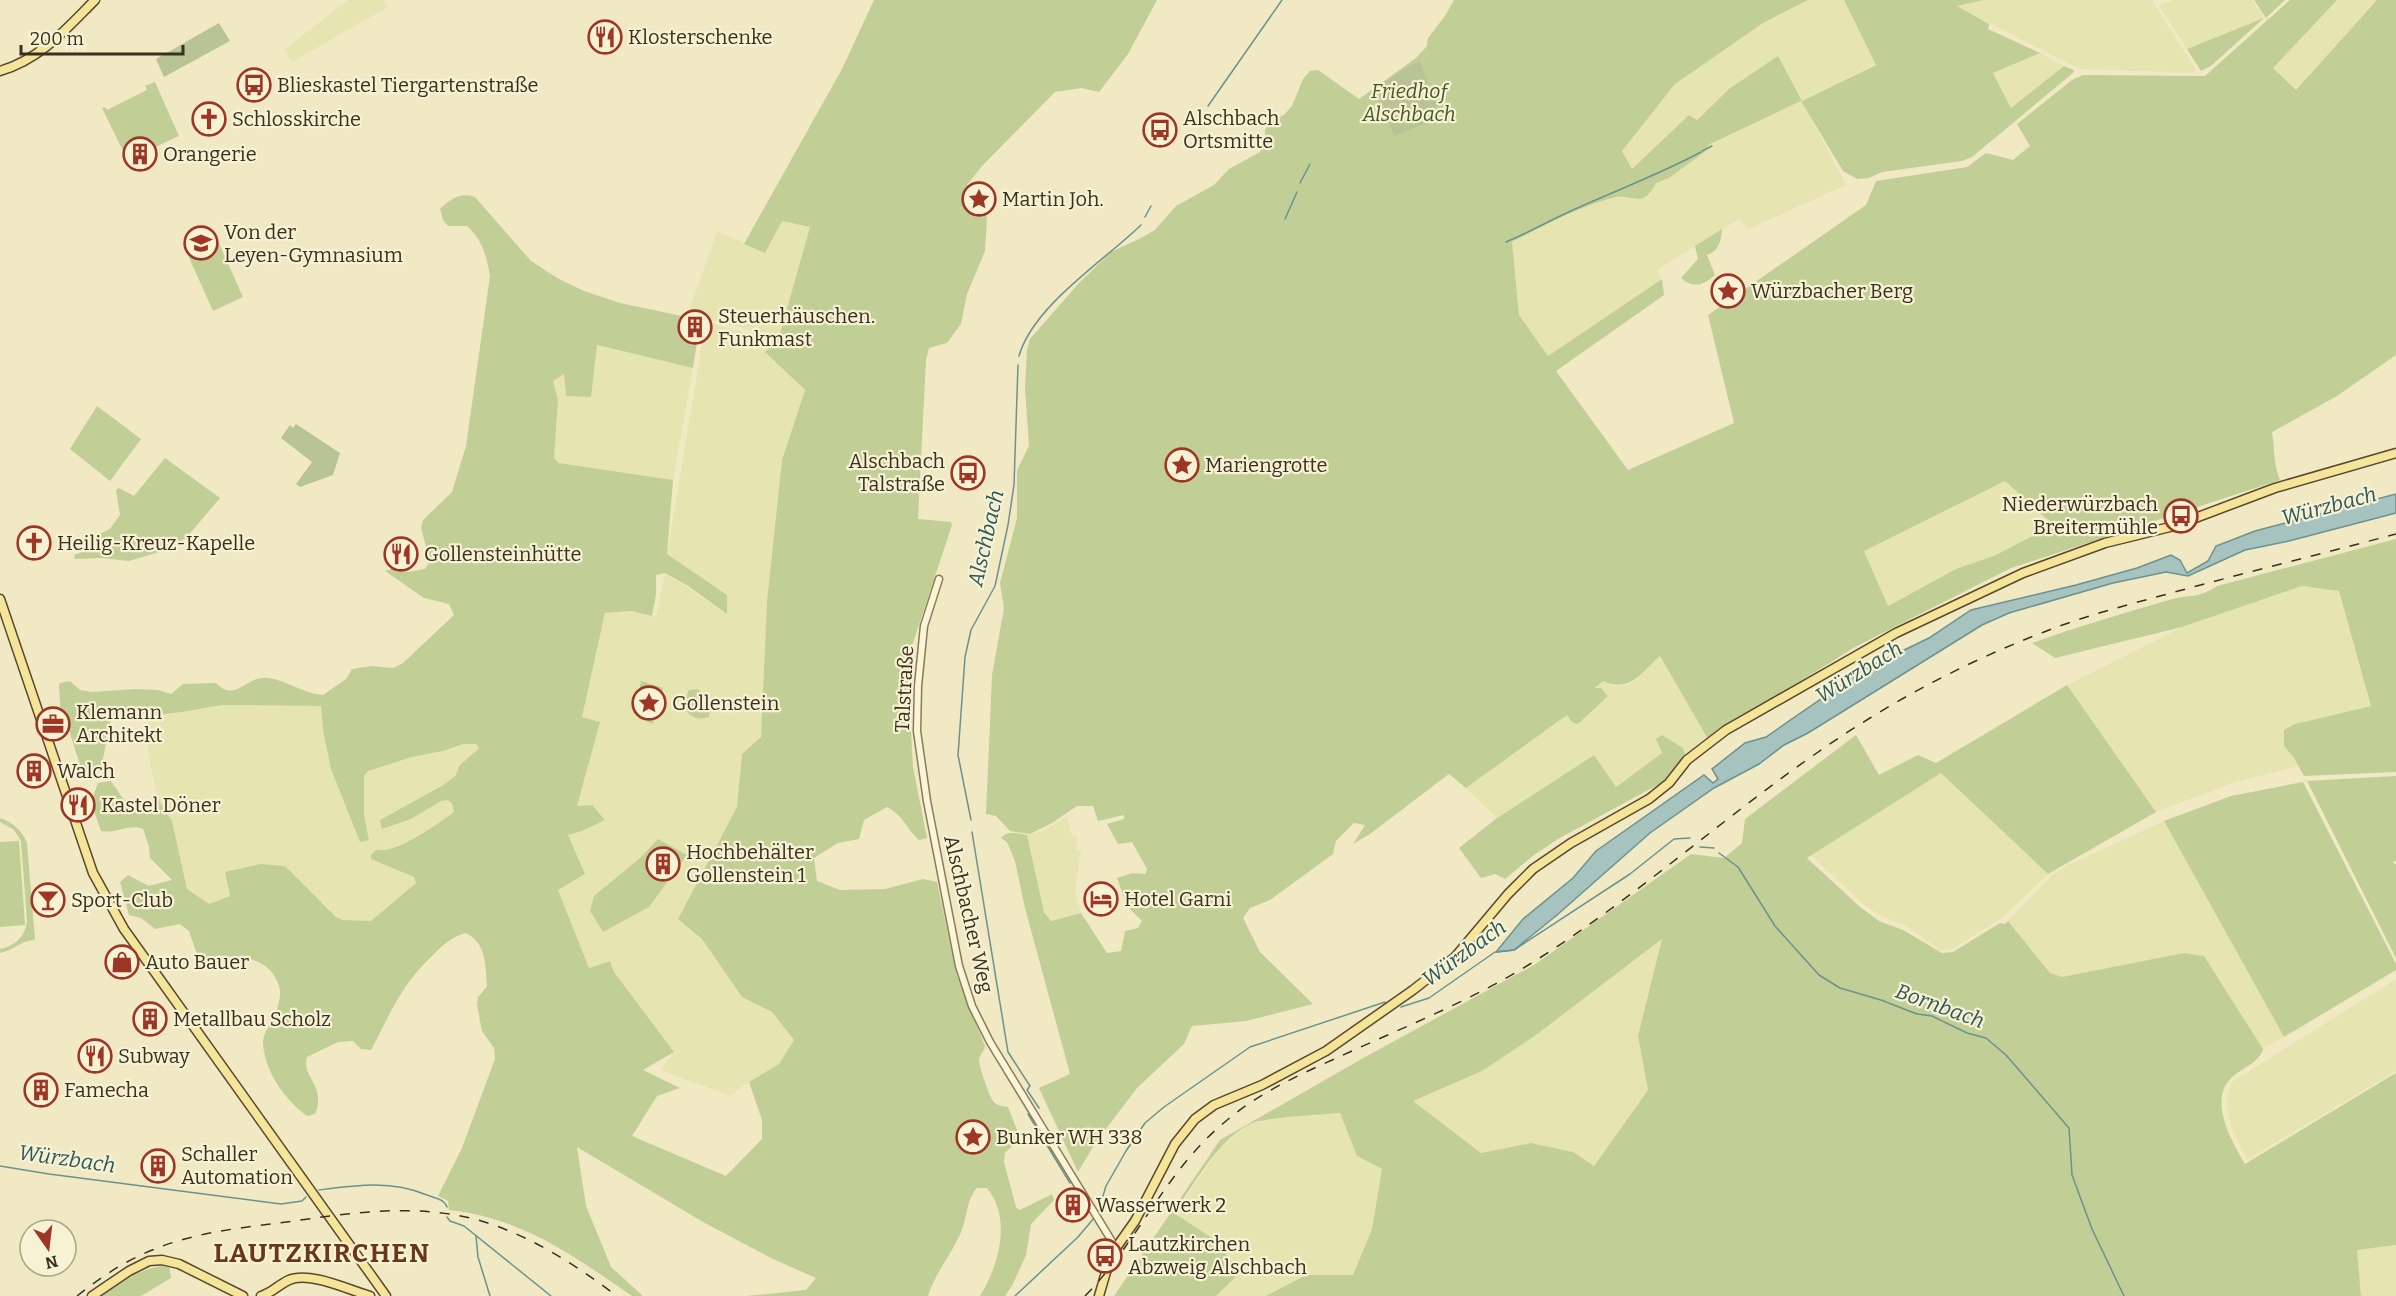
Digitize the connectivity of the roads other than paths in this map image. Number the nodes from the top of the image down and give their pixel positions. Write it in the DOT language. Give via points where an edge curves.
graph roads {
  1 [pos="95,0"];
  2 [pos="0,71"];
  3 [pos="2396,453"];
  4 [pos="939,579"];
  5 [pos="0,599"];
  6 [pos="927,801"];
  7 [pos="1116,1248"];
  8 [pos="375,1281"];
  9 [pos="367,1295"];
  10 [pos="92,1296"];
  11 [pos="243,1296"];
  12 [pos="261,1296"];
  13 [pos="386,1296"];
  14 [pos="1099,1296"];
  1 -- 2 [label="main road" via="42,51 22,64"];
  3 -- 7 [label="main road" via="2275,488 2174,526 2105,543 2002,581 1896,633 1726,730 1687,760 1649,799 1550,855 1508,894 1455,957 1355,1032 1309,1061 1214,1105 1195,1119 1175,1144 1135,1221"];
  4 -- 6 [label="street, Talstraße" via="926,616 918,686 917,731"];
  5 -- 8 [label="main road" via="100,889 124,929"];
  6 -- 7 [label="street, Alschbacher Weg" via="959,966 972,1006"];
  7 -- 14 [label="main road" via="1105,1269"];
  8 -- 9 [label="main road"];
  8 -- 13 [label="main road"];
  9 -- 12 [label="main road" via="304,1277"];
  10 -- 11 [label="main road" via="110,1282 155,1260 168,1260"];
}
